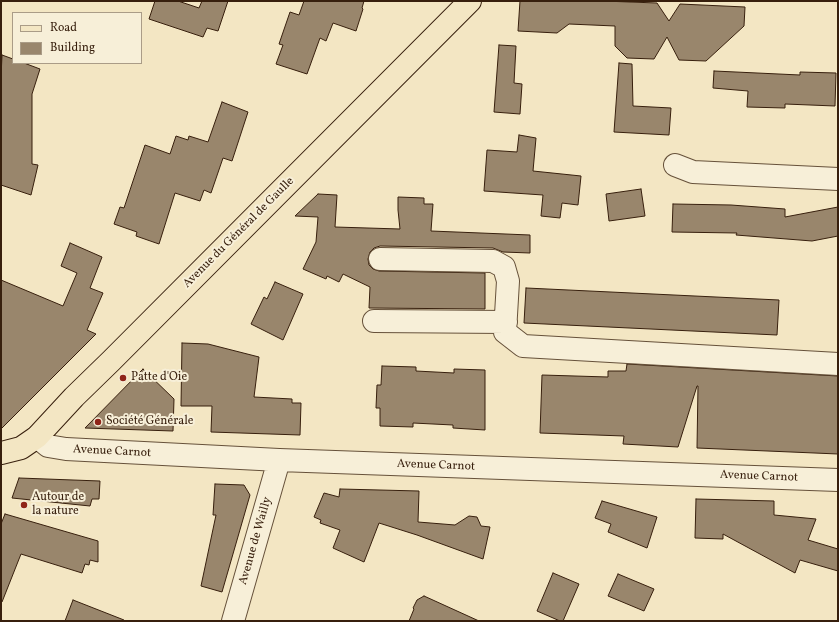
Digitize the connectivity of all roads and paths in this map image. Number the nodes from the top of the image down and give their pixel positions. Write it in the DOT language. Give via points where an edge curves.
graph roads {
  1 [pos="470,1"];
  2 [pos="675,165"];
  3 [pos="838,178"];
  4 [pos="380,259"];
  5 [pos="374,321"];
  6 [pos="506,322"];
  7 [pos="838,364"];
  8 [pos="37,437"];
  9 [pos="1,453"];
  10 [pos="279,460"];
  11 [pos="838,480"];
  12 [pos="233,621"];
  1 -- 8 [label="main road, Avenue du Général de Gaulle"];
  2 -- 3 [label="street" via="693,172"];
  4 -- 6 [label="street" via="493,260 504,267 508,281"];
  5 -- 6 [label="street"];
  6 -- 7 [label="street" via="505,332 523,346"];
  8 -- 9 [label="main road, Avenue du Général de Gaulle" via="21,448"];
  8 -- 10 [label="street, Avenue Carnot" via="48,446 66,449"];
  10 -- 11 [label="street, Avenue Carnot"];
  10 -- 12 [label="street, Avenue de Wailly"];
}
